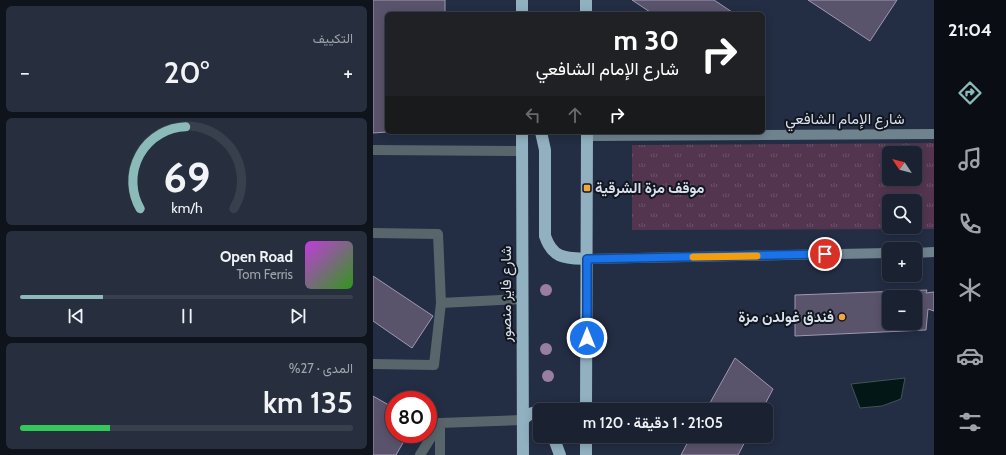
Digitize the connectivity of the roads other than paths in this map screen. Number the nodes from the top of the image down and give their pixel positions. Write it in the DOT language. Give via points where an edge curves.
graph roads {
  1 [pos="522,0"];
  2 [pos="586,0"];
  3 [pos="522,12"];
  4 [pos="586,12"];
  5 [pos="522,134"];
  6 [pos="541,134"];
  7 [pos="587,134"];
  8 [pos="934,134"];
  9 [pos="373,150"];
  10 [pos="522,151"];
  11 [pos="373,233"];
  12 [pos="934,252"];
  13 [pos="882,253"];
  14 [pos="922,253"];
  15 [pos="587,259"];
  16 [pos="522,299"];
  17 [pos="441,303"];
  18 [pos="373,364"];
  19 [pos="586,403"];
  20 [pos="533,413"];
  21 [pos="523,420"];
  22 [pos="440,423"];
  23 [pos="556,443"];
  24 [pos="586,443"];
  25 [pos="420,455"];
  26 [pos="440,455"];
  27 [pos="523,455"];
  28 [pos="560,455"];
  29 [pos="586,455"];
  1 -- 3 [label="highway"];
  2 -- 4 [label="highway"];
  5 -- 10 [label="highway, شارع فايز منصور"];
  6 -- 15 [label="highway" via="545,150 545,236 548,245 561,256"];
  7 -- 8 [label="street, شارع الإمام الشافعي"];
  7 -- 15 [label="highway"];
  9 -- 10 [label="street"];
  10 -- 16 [label="highway, شارع فايز منصور"];
  11 -- 17 [label="street" via="438,234"];
  12 -- 14 [label="street"];
  13 -- 15 [label="street"];
  15 -- 19 [label="highway"];
  16 -- 17 [label="street"];
  16 -- 21 [label="highway, شارع فايز منصور"];
  17 -- 18 [label="street" via="434,365"];
  20 -- 21 [label="highway"];
  21 -- 22 [label="street"];
  21 -- 27 [label="highway, شارع فايز منصور"];
  22 -- 25 [label="street"];
  22 -- 26 [label="street"];
  23 -- 28 [label="highway"];
  24 -- 29 [label="highway"];
}
